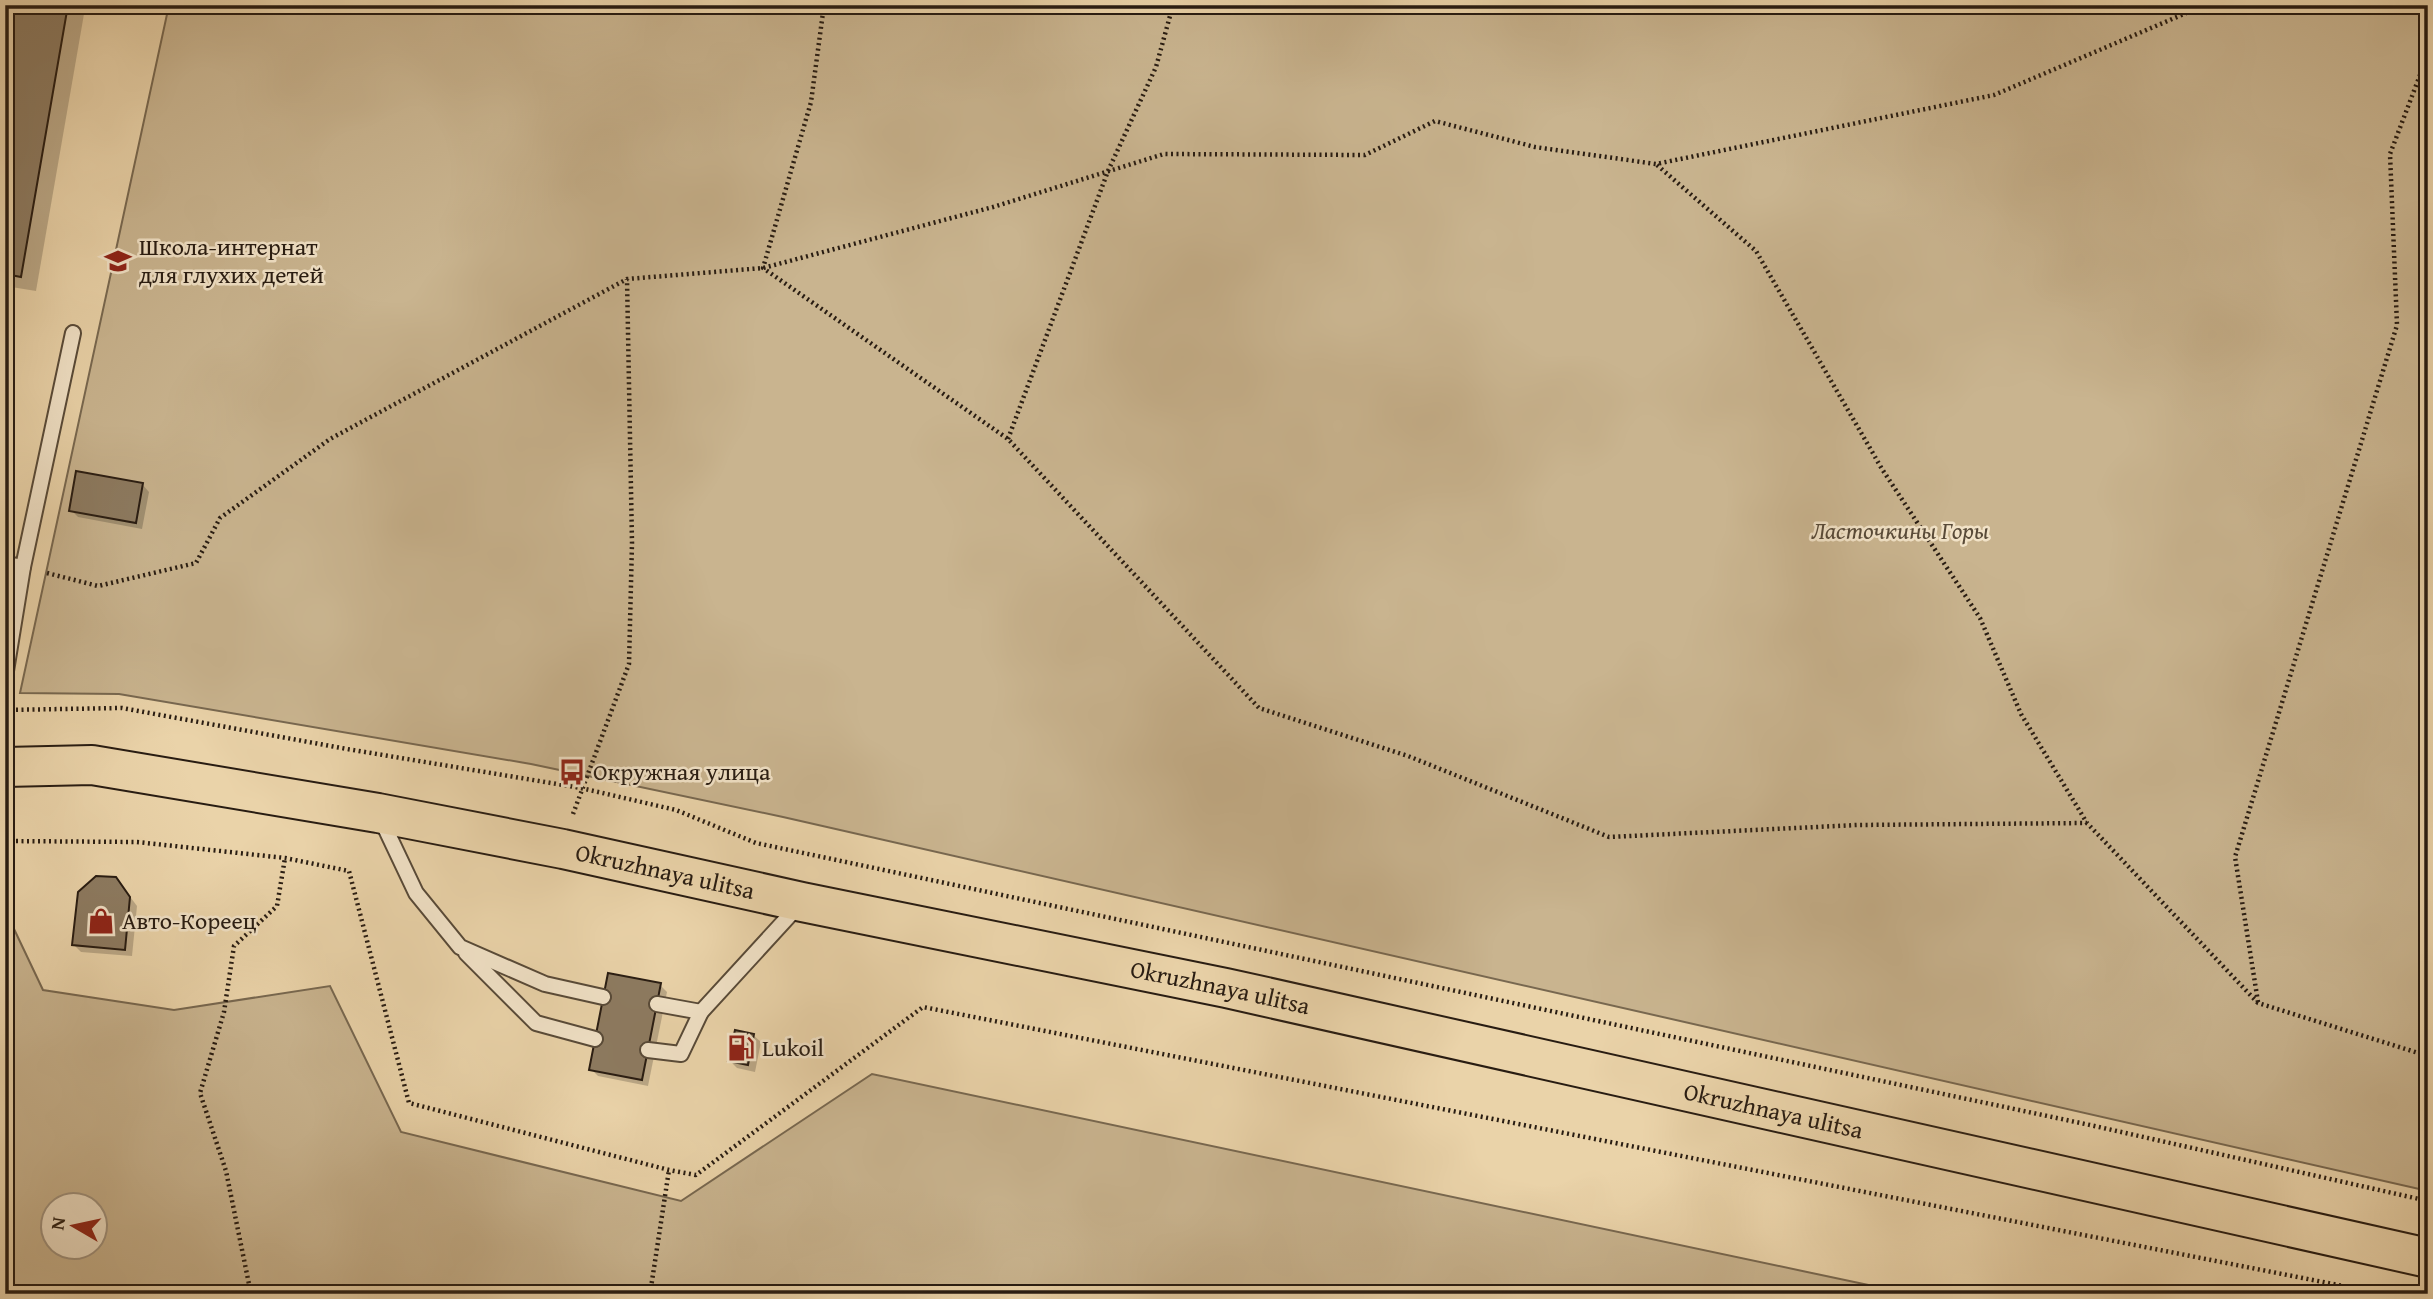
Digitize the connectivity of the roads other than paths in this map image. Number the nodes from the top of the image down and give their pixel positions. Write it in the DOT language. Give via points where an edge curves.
graph roads {
  1 [pos="73,333"];
  2 [pos="5,564"];
  3 [pos="23,567"];
  4 [pos="5,677"];
  5 [pos="5,767"];
  6 [pos="378,813"];
  7 [pos="802,902"];
  8 [pos="460,947"];
  9 [pos="603,998"];
  10 [pos="657,1004"];
  11 [pos="701,1012"];
  12 [pos="595,1039"];
  13 [pos="648,1049"];
  14 [pos="2428,1258"];
  1 -- 3 [label="lane"];
  2 -- 3 [label="lane"];
  3 -- 4 [label="lane"];
  5 -- 6 [label="main road, Okruzhnaya ulitsa" via="92,765"];
  6 -- 7 [label="main road, Okruzhnaya ulitsa"];
  6 -- 8 [label="lane" via="416,893"];
  7 -- 11 [label="lane"];
  7 -- 14 [label="main road, Okruzhnaya ulitsa" via="1226,988"];
  8 -- 9 [label="lane" via="545,984"];
  8 -- 12 [label="lane" via="536,1023"];
  10 -- 11 [label="lane"];
  11 -- 13 [label="lane" via="681,1054"];
}
